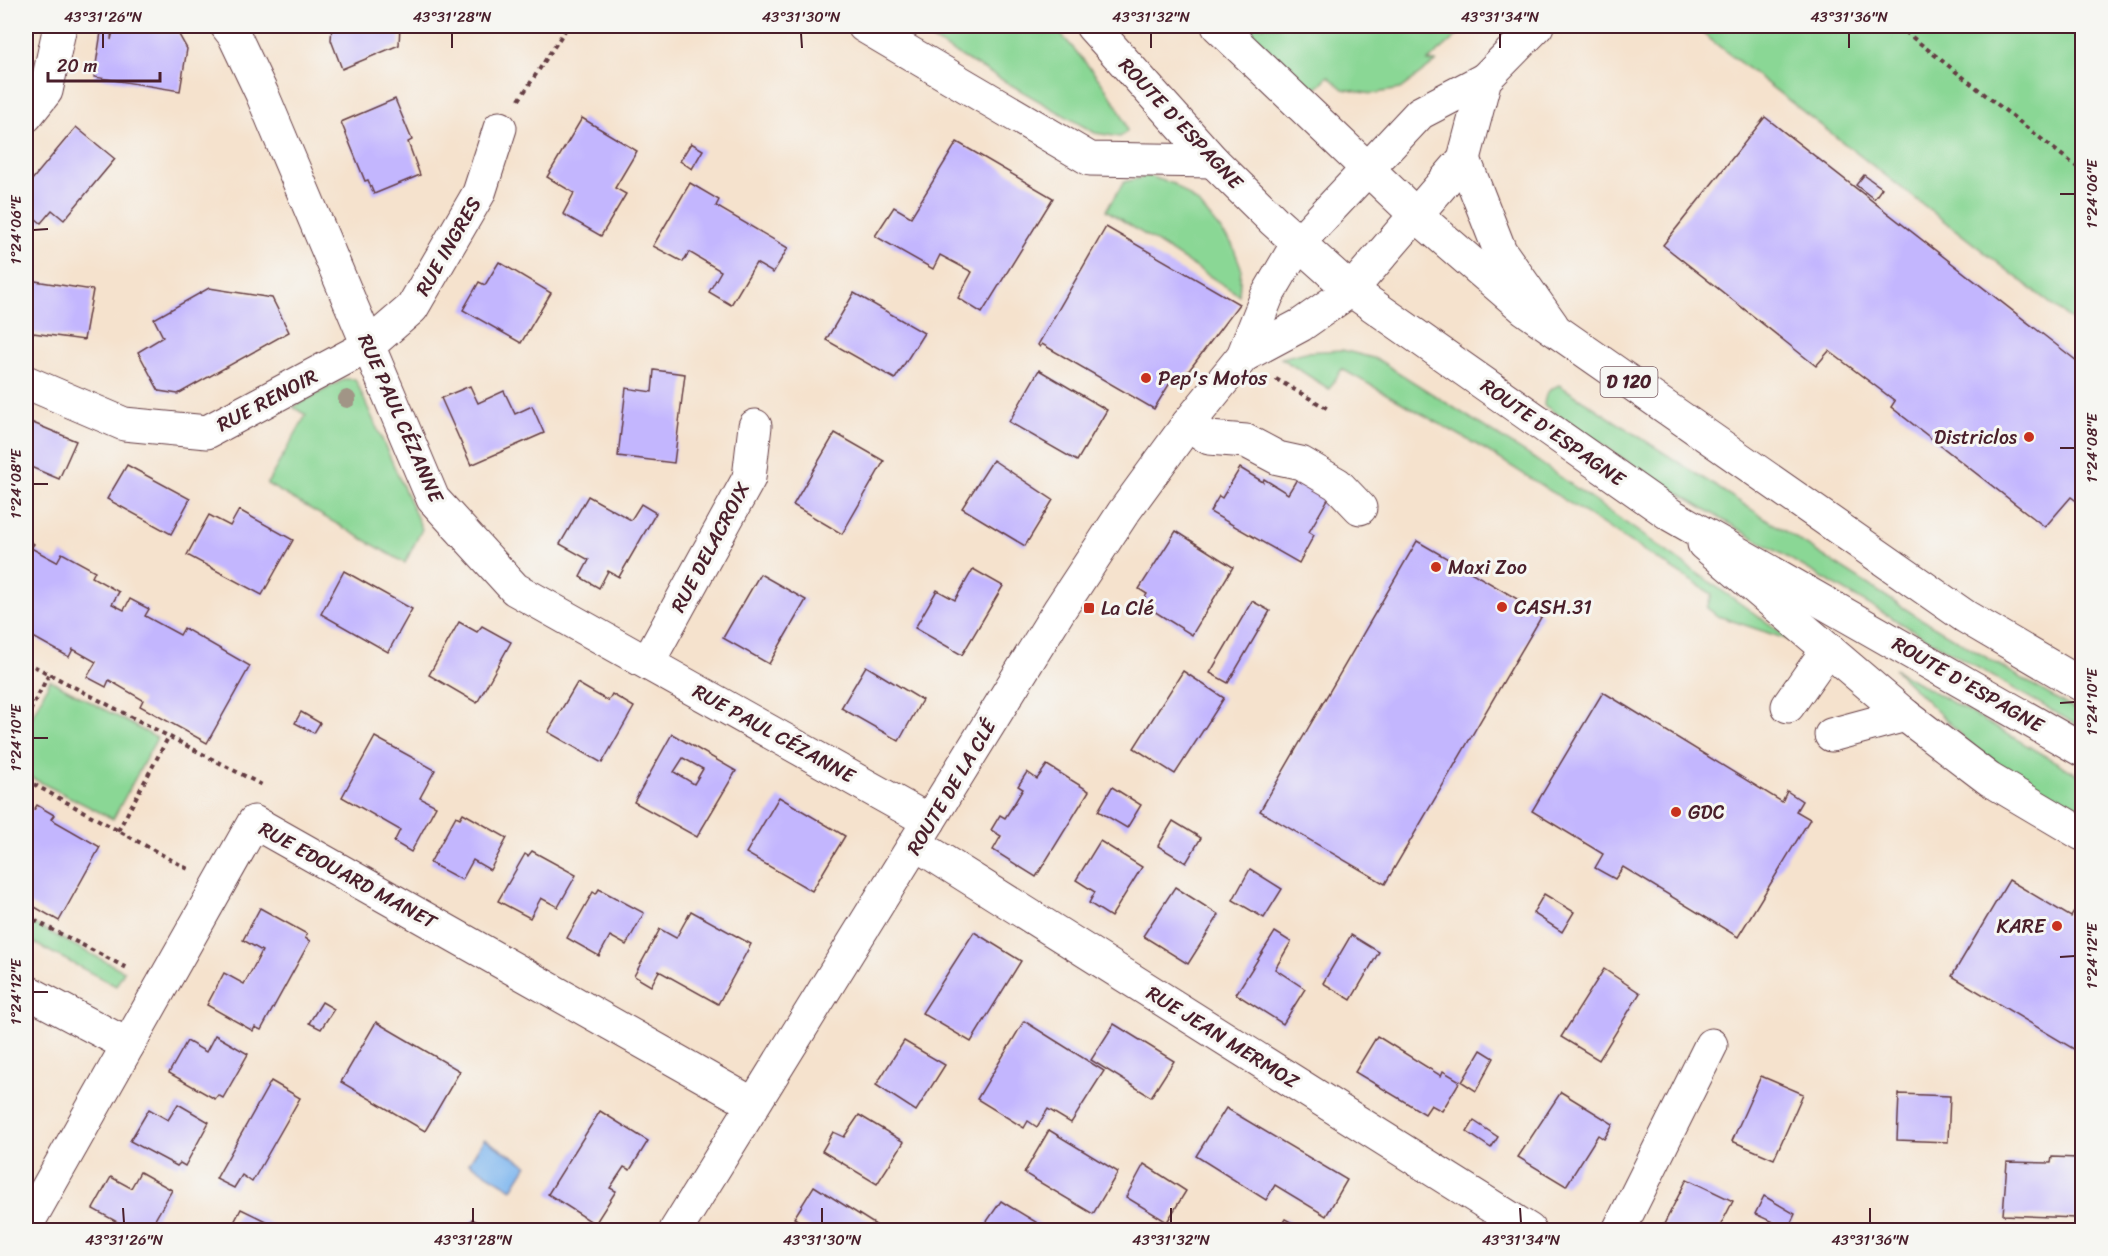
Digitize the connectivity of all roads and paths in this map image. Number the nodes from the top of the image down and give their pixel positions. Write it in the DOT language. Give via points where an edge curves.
graph roads {
  1 [pos="60,26"];
  2 [pos="227,26"];
  3 [pos="568,26"];
  4 [pos="864,26"];
  5 [pos="1092,26"];
  6 [pos="1218,26"];
  7 [pos="1537,26"];
  8 [pos="1898,26"];
  9 [pos="1485,79"];
  10 [pos="26,116"];
  11 [pos="500,128"];
  12 [pos="1464,159"];
  13 [pos="1213,161"];
  14 [pos="1366,168"];
  15 [pos="2082,171"];
  16 [pos="1416,215"];
  17 [pos="1274,221"];
  18 [pos="1298,243"];
  19 [pos="1351,290"];
  20 [pos="1267,296"];
  21 [pos="1557,331"];
  22 [pos="368,346"];
  23 [pos="1243,356"];
  24 [pos="1270,376"];
  25 [pos="26,382"];
  26 [pos="1330,410"];
  27 [pos="1188,424"];
  28 [pos="755,426"];
  29 [pos="1360,508"];
  30 [pos="1671,515"];
  31 [pos="1828,649"];
  32 [pos="26,662"];
  33 [pos="648,662"];
  34 [pos="49,674"];
  35 [pos="2082,685"];
  36 [pos="1788,706"];
  37 [pos="1905,715"];
  38 [pos="26,719"];
  39 [pos="1832,735"];
  40 [pos="169,736"];
  41 [pos="2082,750"];
  42 [pos="26,780"];
  43 [pos="270,789"];
  44 [pos="118,831"];
  45 [pos="923,833"];
  46 [pos="2082,834"];
  47 [pos="217,886"];
  48 [pos="26,916"];
  49 [pos="161,986"];
  50 [pos="26,991"];
  51 [pos="128,1045"];
  52 [pos="1711,1045"];
  53 [pos="753,1104"];
  54 [pos="26,1226"];
  55 [pos="676,1230"];
  56 [pos="1529,1230"];
  57 [pos="1619,1230"];
  1 -- 10 [label="street" via="46,92"];
  2 -- 22 [label="street, RUE PAUL CÉZANNE" via="262,94"];
  3 -- 11 [label="path"];
  4 -- 13 [label="street" via="1090,159"];
  5 -- 13 [label="street, ROUTE D'ESPAGNE"];
  6 -- 14 [label="street, D 120"];
  7 -- 9 [label="street"];
  8 -- 15 [label="path"];
  9 -- 12 [label="street"];
  9 -- 14 [label="street, ROUTE DE LA CLÉ" via="1420,113"];
  11 -- 22 [label="street, RUE INGRES" via="478,193 412,308"];
  12 -- 16 [label="street, ROUTE DE LA CLÉ"];
  12 -- 21 [label="street" via="1500,251"];
  13 -- 17 [label="street, ROUTE D'ESPAGNE"];
  14 -- 16 [label="street, D 120"];
  14 -- 18 [label="street, ROUTE DE LA CLÉ"];
  16 -- 19 [label="street, ROUTE DE LA CLÉ"];
  16 -- 21 [label="street, D 120"];
  17 -- 18 [label="street, ROUTE D'ESPAGNE"];
  17 -- 20 [label="street, ROUTE DE LA CLÉ"];
  18 -- 19 [label="street, ROUTE D'ESPAGNE"];
  18 -- 20 [label="street, ROUTE DE LA CLÉ"];
  19 -- 23 [label="street, ROUTE DE LA CLÉ" via="1301,325"];
  19 -- 30 [label="street, ROUTE D'ESPAGNE"];
  20 -- 23 [label="street, ROUTE DE LA CLÉ"];
  21 -- 35 [label="street, D 120" via="1966,617"];
  22 -- 25 [label="street, RUE RENOIR" via="207,432 124,424"];
  22 -- 33 [label="street, RUE PAUL CÉZANNE" via="433,499 515,589"];
  23 -- 27 [label="street, ROUTE DE LA CLÉ"];
  24 -- 26 [label="path"];
  27 -- 29 [label="street" via="1209,438 1246,441 1278,458 1300,464 1337,484"];
  27 -- 45 [label="street, ROUTE DE LA CLÉ" via="1060,609"];
  28 -- 33 [label="street, RUE DELACROIX" via="749,478"];
  30 -- 31 [label="street"];
  30 -- 41 [label="street, ROUTE D'ESPAGNE"];
  31 -- 36 [label="street"];
  31 -- 37 [label="street"];
  32 -- 34 [label="path"];
  33 -- 45 [label="street, RUE PAUL CÉZANNE"];
  34 -- 38 [label="path"];
  34 -- 40 [label="path"];
  37 -- 39 [label="street"];
  37 -- 46 [label="street" via="1989,779"];
  40 -- 43 [label="path"];
  40 -- 44 [label="path"];
  42 -- 44 [label="path"];
  44 -- 47 [label="path"];
  45 -- 53 [label="street, ROUTE DE LA CLÉ"];
  45 -- 56 [label="street, RUE JEAN MERMOZ"];
  47 -- 49 [label="street, RUE EDOUARD MANET"];
  47 -- 53 [label="street, RUE EDOUARD MANET" via="254,822"];
  48 -- 49 [label="path"];
  49 -- 51 [label="street, RUE EDOUARD MANET"];
  50 -- 51 [label="street"];
  51 -- 54 [label="street, RUE EDOUARD MANET"];
  52 -- 57 [label="street"];
  53 -- 55 [label="street, ROUTE DE LA CLÉ"];
}
